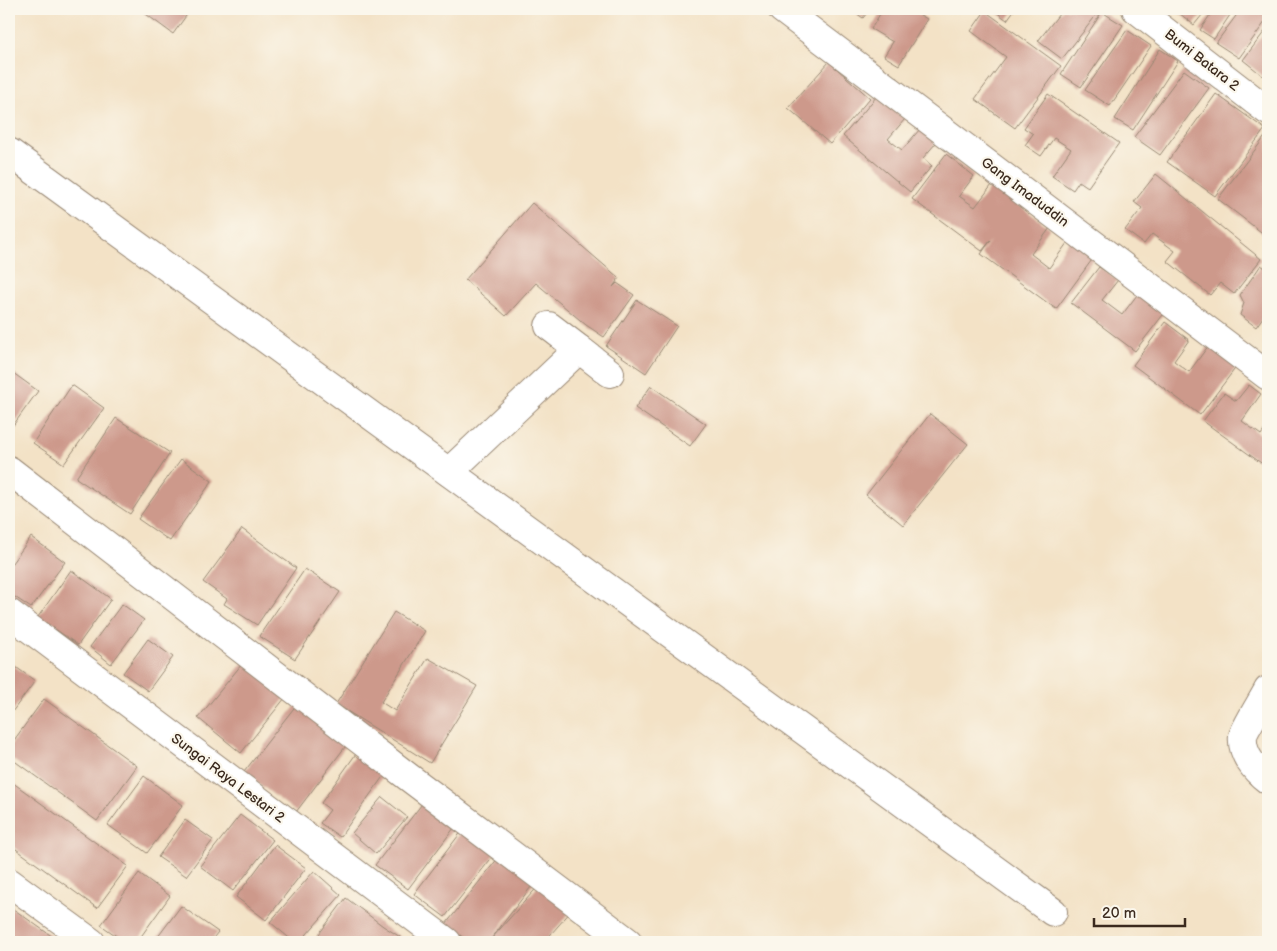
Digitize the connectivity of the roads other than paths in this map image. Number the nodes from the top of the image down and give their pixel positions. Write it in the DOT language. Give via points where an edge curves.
graph roads {
  1 [pos="782,9"];
  2 [pos="1136,9"];
  3 [pos="1268,111"];
  4 [pos="9,152"];
  5 [pos="549,326"];
  6 [pos="579,349"];
  7 [pos="610,373"];
  8 [pos="1268,376"];
  9 [pos="9,470"];
  10 [pos="449,472"];
  11 [pos="9,613"];
  12 [pos="1268,690"];
  13 [pos="1268,780"];
  14 [pos="9,882"];
  15 [pos="1053,912"];
  16 [pos="91,942"];
  17 [pos="447,942"];
  18 [pos="628,942"];
  1 -- 8 [label="street, Gang Imaduddin"];
  2 -- 3 [label="street, Bumi Batara 2"];
  4 -- 10 [label="street"];
  5 -- 6 [label="street"];
  6 -- 7 [label="street"];
  6 -- 10 [label="street"];
  9 -- 18 [label="street"];
  10 -- 15 [label="street"];
  11 -- 17 [label="street, Sungai Raya Lestari 2"];
  12 -- 13 [label="street" via="1243,735 1247,755 1258,772"];
  14 -- 16 [label="street"];
}
